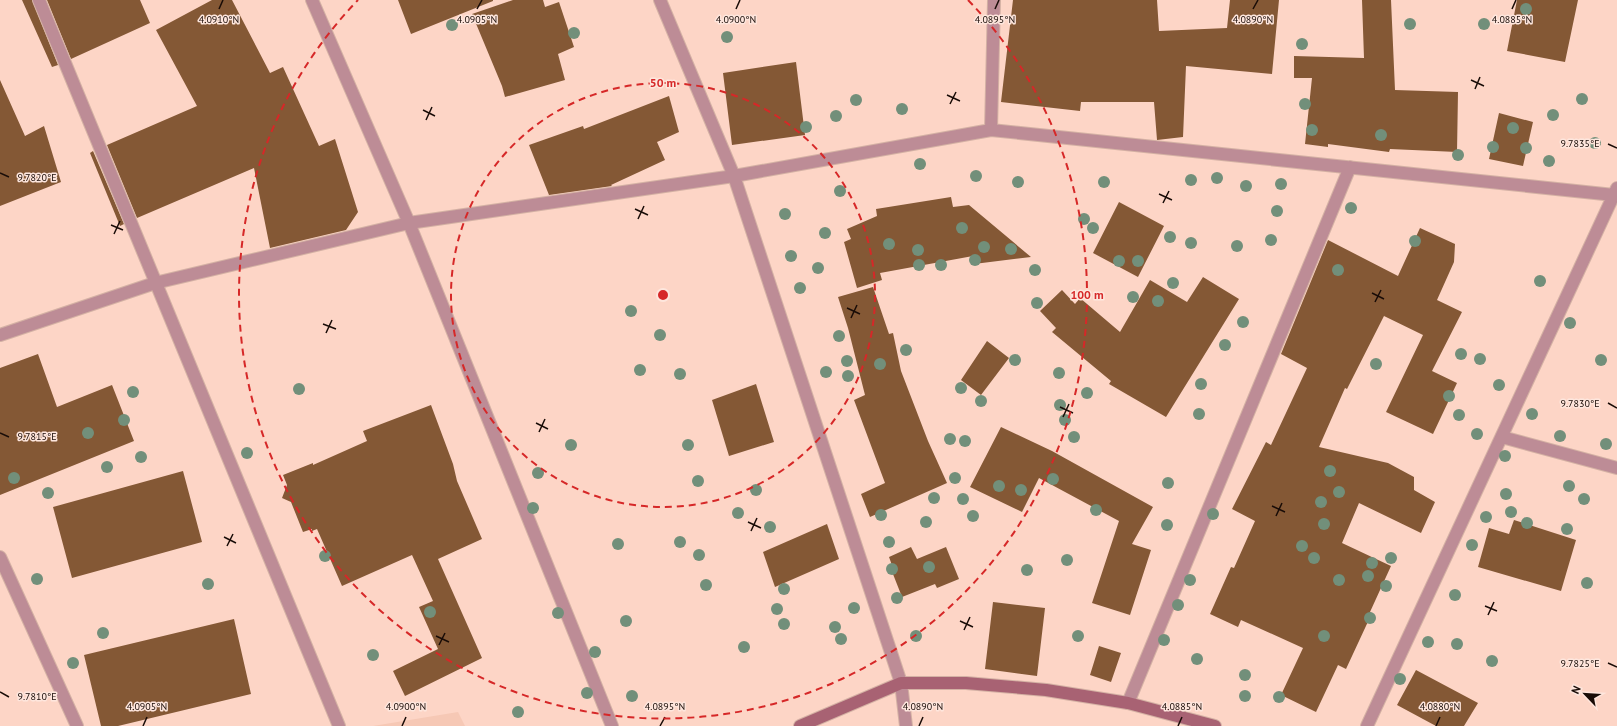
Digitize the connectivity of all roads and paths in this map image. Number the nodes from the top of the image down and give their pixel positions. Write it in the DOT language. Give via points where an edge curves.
graph roads {
  1 [pos="39,0"];
  2 [pos="312,0"];
  3 [pos="660,0"];
  4 [pos="994,0"];
  5 [pos="991,130"];
  6 [pos="1350,167"];
  7 [pos="734,176"];
  8 [pos="1615,192"];
  9 [pos="409,223"];
  10 [pos="155,283"];
  11 [pos="0,335"];
  12 [pos="1502,437"];
  13 [pos="1617,468"];
  14 [pos="0,557"];
  15 [pos="901,683"];
  16 [pos="1128,703"];
  17 [pos="77,726"];
  18 [pos="339,726"];
  19 [pos="612,726"];
  20 [pos="800,726"];
  21 [pos="906,726"];
  22 [pos="1215,726"];
  23 [pos="1367,726"];
  1 -- 10 [label="street"];
  2 -- 9 [label="street"];
  3 -- 7 [label="street"];
  4 -- 5 [label="street"];
  5 -- 6 [label="street"];
  5 -- 7 [label="street"];
  6 -- 8 [label="street"];
  6 -- 16 [label="street"];
  7 -- 9 [label="street"];
  7 -- 15 [label="street"];
  8 -- 12 [label="street"];
  9 -- 10 [label="street"];
  9 -- 19 [label="street"];
  10 -- 11 [label="street"];
  10 -- 18 [label="street"];
  12 -- 13 [label="street"];
  12 -- 23 [label="street"];
  14 -- 17 [label="street"];
  15 -- 16 [label="main road" via="966,683 1046,690"];
  15 -- 20 [label="main road"];
  15 -- 21 [label="street"];
  16 -- 22 [label="main road"];
}
